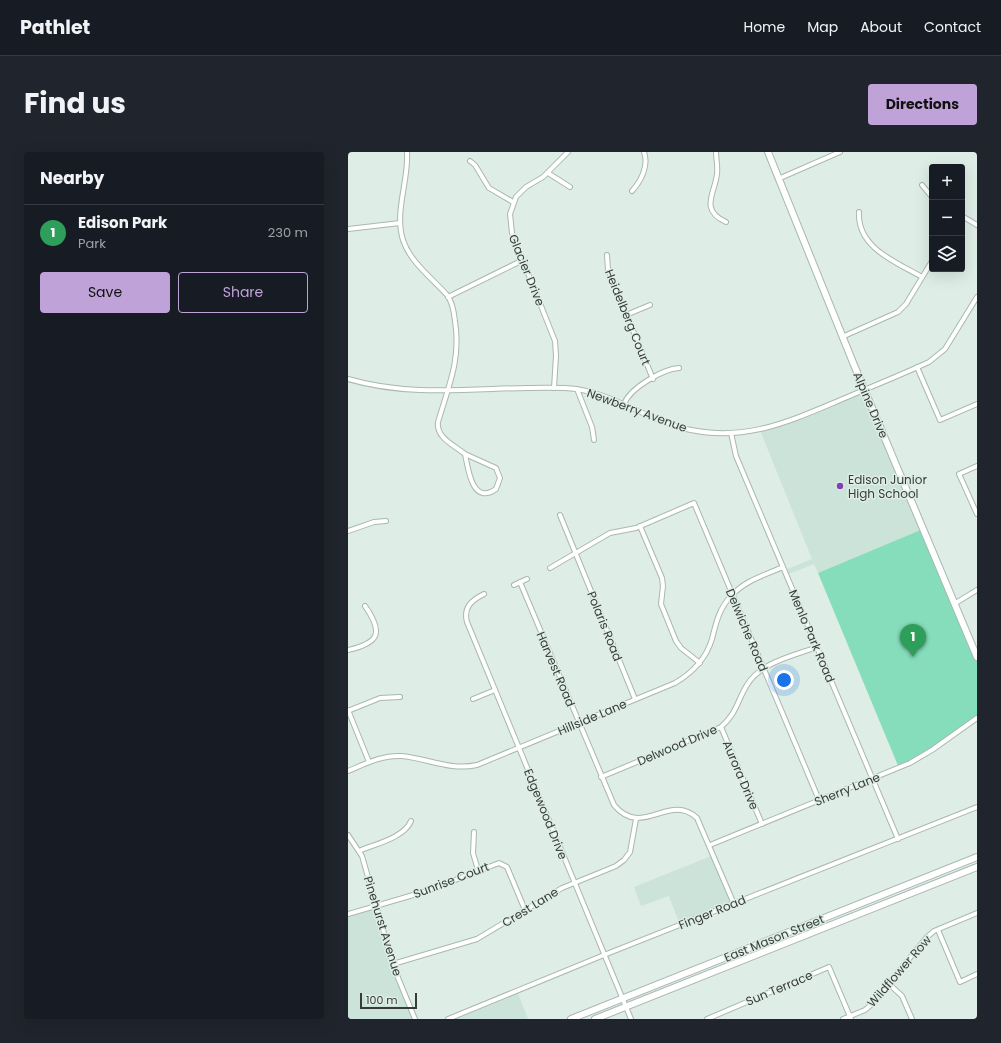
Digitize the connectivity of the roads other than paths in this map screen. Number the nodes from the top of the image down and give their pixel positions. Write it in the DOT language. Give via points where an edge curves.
graph roads {
  1 [pos="407,152"];
  2 [pos="568,152"];
  3 [pos="644,152"];
  4 [pos="716,152"];
  5 [pos="768,152"];
  6 [pos="838,152"];
  7 [pos="470,161"];
  8 [pos="548,173"];
  9 [pos="778,179"];
  10 [pos="922,185"];
  11 [pos="570,188"];
  12 [pos="632,190"];
  13 [pos="929,193"];
  14 [pos="513,202"];
  15 [pos="859,212"];
  16 [pos="965,218"];
  17 [pos="726,222"];
  18 [pos="400,223"];
  19 [pos="977,225"];
  20 [pos="348,229"];
  21 [pos="606,255"];
  22 [pos="523,260"];
  23 [pos="929,266"];
  24 [pos="922,277"];
  25 [pos="448,297"];
  26 [pos="977,297"];
  27 [pos="650,305"];
  28 [pos="626,315"];
  29 [pos="842,337"];
  30 [pos="679,368"];
  31 [pos="917,368"];
  32 [pos="653,379"];
  33 [pos="348,380"];
  34 [pos="554,388"];
  35 [pos="577,389"];
  36 [pos="447,390"];
  37 [pos="864,390"];
  38 [pos="624,404"];
  39 [pos="977,404"];
  40 [pos="731,433"];
  41 [pos="594,440"];
  42 [pos="465,454"];
  43 [pos="977,466"];
  44 [pos="977,514"];
  45 [pos="560,515"];
  46 [pos="386,521"];
  47 [pos="640,526"];
  48 [pos="348,531"];
  49 [pos="576,553"];
  50 [pos="783,567"];
  51 [pos="550,568"];
  52 [pos="527,579"];
  53 [pos="520,582"];
  54 [pos="514,585"];
  55 [pos="977,590"];
  56 [pos="484,594"];
  57 [pos="732,594"];
  58 [pos="954,604"];
  59 [pos="365,606"];
  60 [pos="817,647"];
  61 [pos="348,650"];
  62 [pos="977,657"];
  63 [pos="700,662"];
  64 [pos="764,669"];
  65 [pos="495,690"];
  66 [pos="400,697"];
  67 [pos="473,699"];
  68 [pos="635,699"];
  69 [pos="348,711"];
  70 [pos="977,718"];
  71 [pos="579,722"];
  72 [pos="721,726"];
  73 [pos="518,748"];
  74 [pos="369,762"];
  75 [pos="348,771"];
  76 [pos="601,777"];
  77 [pos="872,778"];
  78 [pos="819,800"];
  79 [pos="977,807"];
  80 [pos="636,819"];
  81 [pos="411,821"];
  82 [pos="762,824"];
  83 [pos="474,832"];
  84 [pos="348,835"];
  85 [pos="898,839"];
  86 [pos="710,845"];
  87 [pos="359,851"];
  88 [pos="977,857"];
  89 [pos="977,867"];
  90 [pos="478,870"];
  91 [pos="574,883"];
  92 [pos="734,904"];
  93 [pos="376,906"];
  94 [pos="525,910"];
  95 [pos="977,913"];
  96 [pos="348,914"];
  97 [pos="938,930"];
  98 [pos="604,955"];
  99 [pos="393,964"];
  100 [pos="977,974"];
  101 [pos="888,984"];
  102 [pos="622,998"];
  103 [pos="626,1006"];
  104 [pos="850,1018"];
  105 [pos="415,1019"];
  106 [pos="448,1019"];
  107 [pos="571,1019"];
  108 [pos="595,1019"];
  109 [pos="631,1019"];
  110 [pos="707,1019"];
  111 [pos="843,1019"];
  112 [pos="912,1019"];
  1 -- 18 [label="street"];
  2 -- 8 [label="street"];
  3 -- 12 [label="street" via="646,161 643,174"];
  4 -- 17 [label="street" via="717,174 710,201 715,214"];
  5 -- 9 [label="main road, Alpine Drive"];
  6 -- 9 [label="street"];
  7 -- 14 [label="street" via="489,188"];
  8 -- 11 [label="street"];
  8 -- 14 [label="street" via="526,187"];
  9 -- 29 [label="main road, Alpine Drive"];
  10 -- 13 [label="street"];
  14 -- 22 [label="street, Glacier Drive" via="510,226"];
  15 -- 24 [label="street" via="861,228 868,242"];
  16 -- 19 [label="street"];
  18 -- 20 [label="street"];
  18 -- 25 [label="street" via="408,252"];
  21 -- 28 [label="street, Heidelberg Court" via="608,270"];
  22 -- 25 [label="street"];
  22 -- 34 [label="street, Glacier Drive" via="555,341"];
  23 -- 24 [label="street"];
  24 -- 29 [label="street" via="906,304 898,312"];
  25 -- 36 [label="street" via="454,312 458,346"];
  26 -- 31 [label="street, Newberry Avenue" via="945,349 936,358"];
  27 -- 28 [label="street"];
  28 -- 32 [label="street, Heidelberg Court"];
  29 -- 37 [label="main road, Alpine Drive"];
  30 -- 32 [label="street"];
  31 -- 37 [label="street, Newberry Avenue"];
  31 -- 39 [label="street" via="940,420"];
  32 -- 38 [label="street" via="631,392"];
  33 -- 36 [label="street, Newberry Avenue" via="373,386"];
  34 -- 35 [label="street, Newberry Avenue"];
  34 -- 36 [label="street, Newberry Avenue"];
  35 -- 38 [label="street, Newberry Avenue"];
  35 -- 41 [label="street" via="592,427"];
  36 -- 42 [label="street" via="438,430"];
  37 -- 40 [label="street, Newberry Avenue" via="784,424"];
  37 -- 58 [label="main road, Alpine Drive"];
  38 -- 40 [label="street, Newberry Avenue" via="672,425 696,431"];
  40 -- 50 [label="street, Menlo Park Road" via="736,456"];
  42 -- 42 [label="street" via="474,487 486,493 496,489 500,478 496,468"];
  43 -- 44 [label="street" via="960,474"];
  45 -- 49 [label="street, Polaris Road"];
  46 -- 48 [label="street" via="374,522"];
  47 -- 49 [label="street" via="610,533"];
  47 -- 57 [label="street, Delwiche Road" via="694,503"];
  47 -- 63 [label="street" via="662,578 661,604 676,642"];
  49 -- 51 [label="street"];
  49 -- 68 [label="street, Polaris Road"];
  50 -- 57 [label="street, Hillside Lane" via="753,579"];
  50 -- 60 [label="street, Menlo Park Road"];
  52 -- 53 [label="street"];
  53 -- 54 [label="street"];
  53 -- 71 [label="street, Harvest Road"];
  55 -- 58 [label="street"];
  56 -- 65 [label="street, Edgewood Drive" via="471,602 467,608 467,622"];
  57 -- 63 [label="street, Hillside Lane" via="720,612 709,648"];
  57 -- 64 [label="street, Delwiche Road"];
  58 -- 62 [label="main road, Alpine Drive"];
  59 -- 61 [label="street" via="375,626 374,637 364,646"];
  60 -- 64 [label="street, Delwood Drive"];
  60 -- 77 [label="street, Menlo Park Road"];
  63 -- 68 [label="street, Hillside Lane" via="675,683"];
  64 -- 72 [label="street, Delwood Drive" via="750,681 736,710"];
  64 -- 78 [label="street, Delwiche Road"];
  65 -- 67 [label="street"];
  65 -- 73 [label="street, Edgewood Drive"];
  66 -- 69 [label="street" via="380,698"];
  68 -- 71 [label="street, Hillside Lane"];
  69 -- 74 [label="street"];
  70 -- 77 [label="street, Sherry Lane" via="921,757"];
  71 -- 73 [label="street, Hillside Lane"];
  71 -- 76 [label="street, Harvest Road"];
  72 -- 76 [label="street, Delwood Drive"];
  72 -- 82 [label="street, Aurora Drive"];
  73 -- 74 [label="street, Hillside Lane" via="477,765 463,767 402,756"];
  73 -- 91 [label="street, Edgewood Drive"];
  74 -- 75 [label="street, Hillside Lane"];
  76 -- 80 [label="street, Harvest Road" via="614,805 625,815"];
  77 -- 78 [label="street, Sherry Lane"];
  77 -- 85 [label="street, Menlo Park Road"];
  78 -- 82 [label="street, Sherry Lane"];
  79 -- 85 [label="street, Finger Road"];
  80 -- 86 [label="street" via="648,818 670,810 684,810 697,818"];
  80 -- 91 [label="street, Crest Lane" via="632,845 624,860 616,866"];
  81 -- 87 [label="street" via="408,828 401,833"];
  82 -- 86 [label="street, Sherry Lane"];
  83 -- 90 [label="street" via="473,853"];
  84 -- 87 [label="street, Pinehurst Avenue"];
  85 -- 92 [label="street, Finger Road"];
  86 -- 92 [label="street"];
  87 -- 93 [label="street, Pinehurst Avenue"];
  88 -- 102 [label="main road, East Mason Street"];
  89 -- 103 [label="main road, East Mason Street"];
  90 -- 93 [label="street, Sunrise Court" via="427,891"];
  90 -- 94 [label="street, Sunrise Court" via="496,863 506,865"];
  91 -- 94 [label="street, Crest Lane"];
  91 -- 98 [label="street, Edgewood Drive"];
  92 -- 98 [label="street, Finger Road"];
  93 -- 96 [label="street, Sunrise Court"];
  93 -- 99 [label="street, Pinehurst Avenue"];
  94 -- 99 [label="street, Crest Lane" via="476,939"];
  95 -- 97 [label="street, Wildflower Row"];
  97 -- 100 [label="street" via="960,982"];
  97 -- 101 [label="street, Wildflower Row" via="927,937"];
  98 -- 102 [label="street, Edgewood Drive"];
  98 -- 106 [label="street, Finger Road"];
  99 -- 105 [label="street, Pinehurst Avenue"];
  101 -- 104 [label="street, Wildflower Row" via="869,1007"];
  101 -- 112 [label="street" via="902,996"];
  102 -- 103 [label="street, Edgewood Drive"];
  102 -- 107 [label="main road, East Mason Street"];
  103 -- 108 [label="main road, East Mason Street"];
  103 -- 109 [label="street, Edgewood Drive"];
  104 -- 110 [label="street, Sun Terrace" via="829,967"];
  104 -- 111 [label="street, Wildflower Row"];
}
